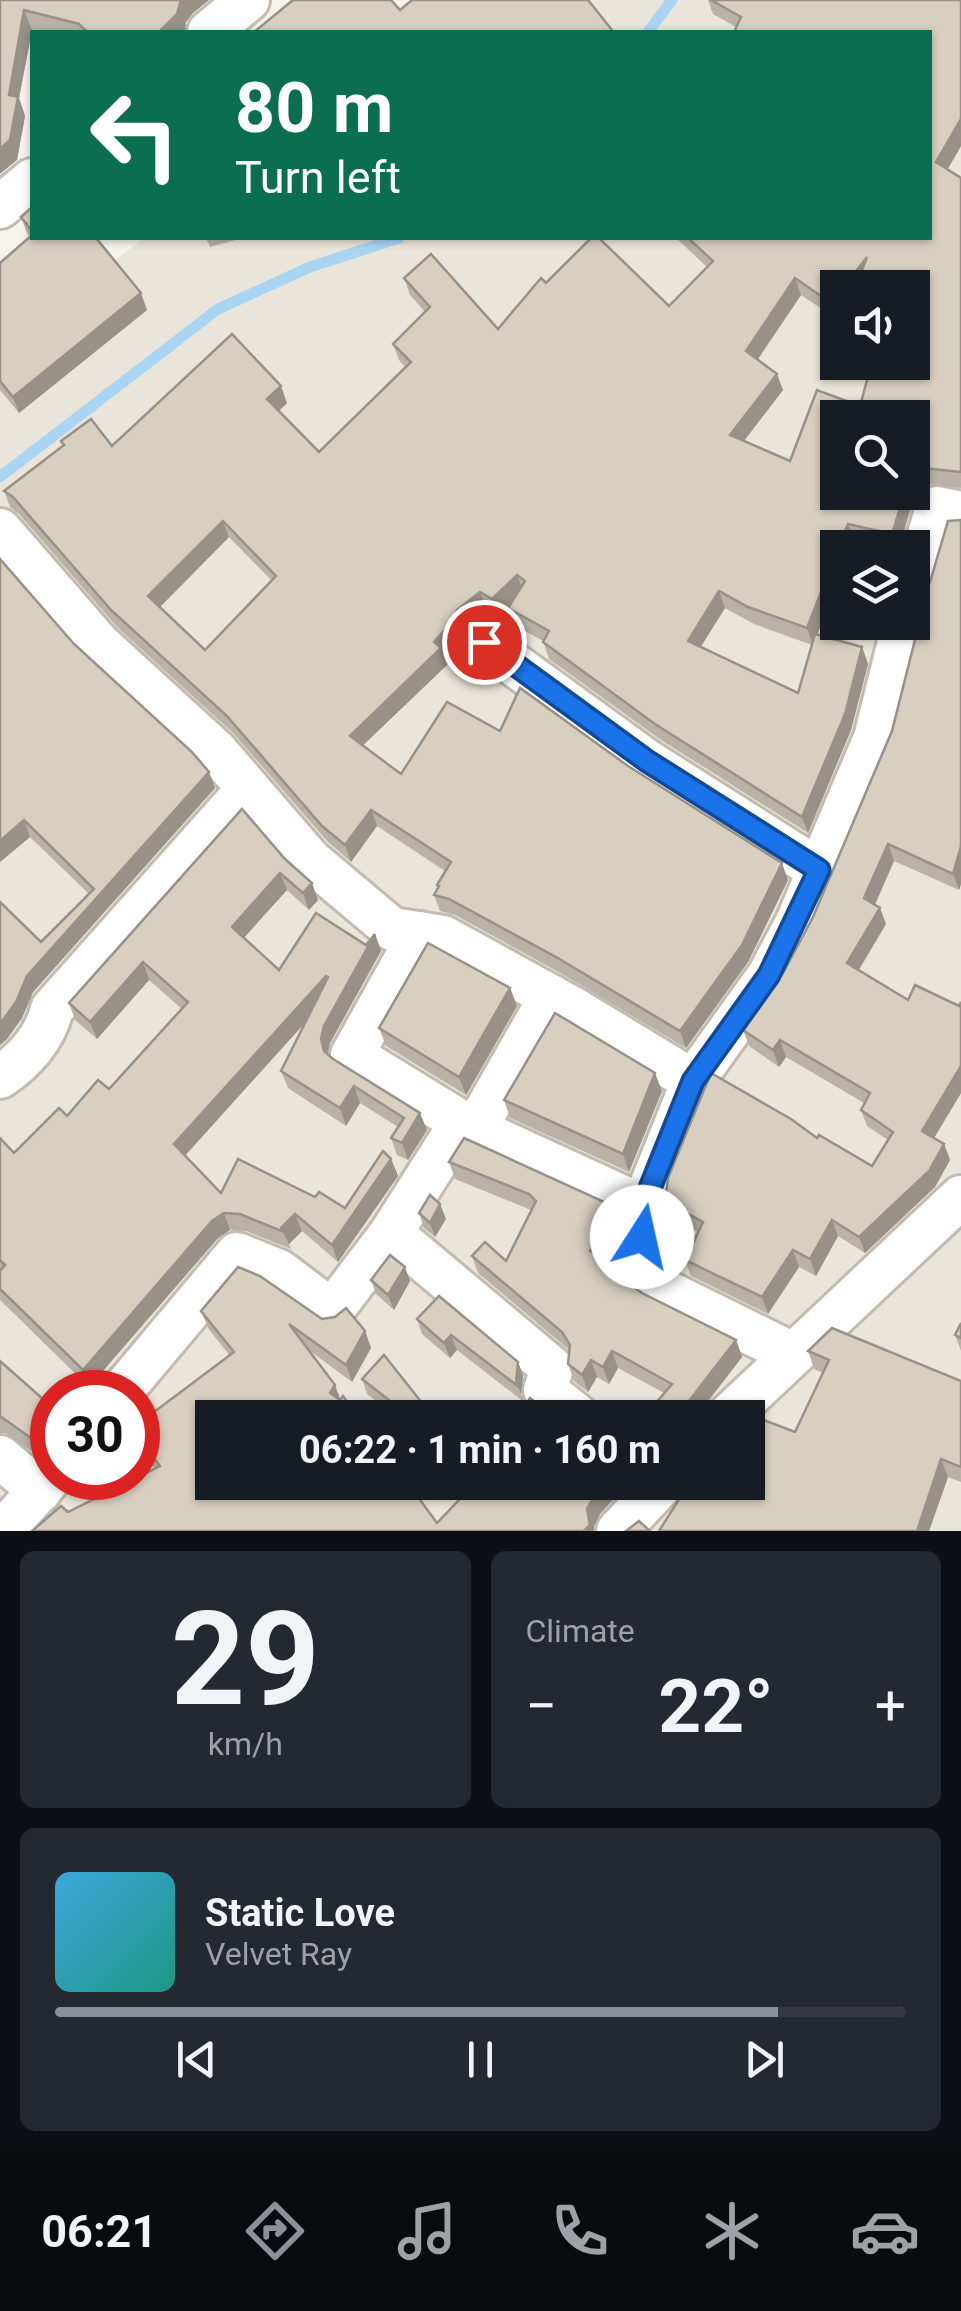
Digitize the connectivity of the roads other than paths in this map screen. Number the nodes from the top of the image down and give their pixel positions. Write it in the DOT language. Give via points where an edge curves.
graph roads {
  1 [pos="248,0"];
  2 [pos="211,30"];
  3 [pos="30,182"];
  4 [pos="0,207"];
  5 [pos="961,513"];
  6 [pos="0,530"];
  7 [pos="930,531"];
  8 [pos="900,640"];
  9 [pos="484,642"];
  10 [pos="248,788"];
  11 [pos="819,870"];
  12 [pos="420,933"];
  13 [pos="551,996"];
  14 [pos="0,1078"];
  15 [pos="693,1081"];
  16 [pos="466,1125"];
  17 [pos="961,1197"];
  18 [pos="647,1208"];
  19 [pos="391,1234"];
  20 [pos="793,1354"];
  21 [pos="139,1370"];
  22 [pos="557,1400"];
  23 [pos="745,1400"];
  24 [pos="0,1457"];
  25 [pos="30,1474"];
  26 [pos="31,1500"];
  27 [pos="647,1500"];
  28 [pos="3,1531"];
  29 [pos="618,1531"];
  1 -- 2 [label="street"];
  3 -- 4 [label="street"];
  5 -- 7 [label="street" via="937,508"];
  6 -- 10 [label="street" via="99,644"];
  8 -- 11 [label="street" via="875,738"];
  9 -- 11 [label="street" via="647,761"];
  10 -- 12 [label="street" via="337,883 392,929"];
  10 -- 14 [label="street" via="52,1010 48,1026 18,1065"];
  11 -- 15 [label="street" via="769,975"];
  12 -- 13 [label="street" via="444,937"];
  12 -- 16 [label="street" via="352,1055"];
  13 -- 15 [label="street"];
  13 -- 16 [label="street" via="480,1119"];
  15 -- 18 [label="street"];
  16 -- 18 [label="street"];
  16 -- 19 [label="street" via="457,1128"];
  17 -- 20 [label="street"];
  18 -- 20 [label="street" via="642,1237 659,1288"];
  19 -- 21 [label="street" via="332,1311 279,1271 237,1254"];
  19 -- 22 [label="street" via="552,1368 544,1390"];
  20 -- 23 [label="street"];
  24 -- 25 [label="street"];
  26 -- 28 [label="street"];
  27 -- 29 [label="street"];
}
